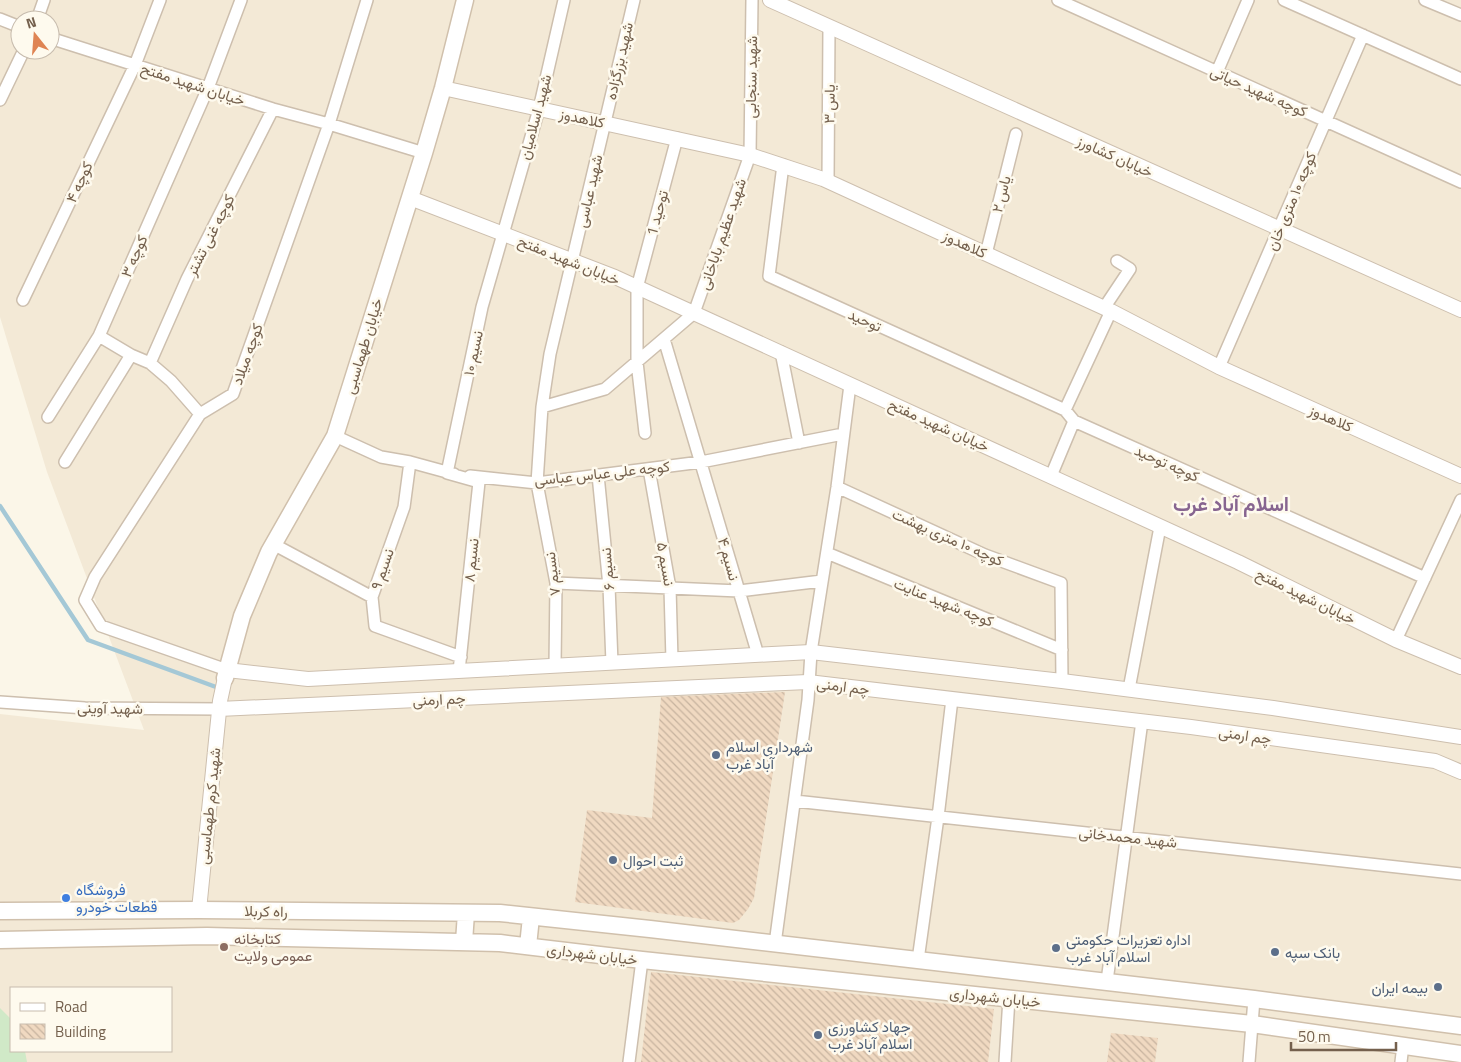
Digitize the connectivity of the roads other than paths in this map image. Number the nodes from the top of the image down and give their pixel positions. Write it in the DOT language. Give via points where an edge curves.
graph roads {
  1 [pos="160,0"];
  2 [pos="241,0"];
  3 [pos="368,0"];
  4 [pos="465,0"];
  5 [pos="564,0"];
  6 [pos="634,0"];
  7 [pos="752,0"];
  8 [pos="770,0"];
  9 [pos="1058,0"];
  10 [pos="1248,0"];
  11 [pos="1284,0"];
  12 [pos="1425,0"];
  13 [pos="1461,15"];
  14 [pos="830,28"];
  15 [pos="1363,35"];
  16 [pos="60,41"];
  17 [pos="19,60"];
  18 [pos="135,65"];
  19 [pos="1217,72"];
  20 [pos="1461,79"];
  21 [pos="208,88"];
  22 [pos="443,88"];
  23 [pos="0,100"];
  24 [pos="273,109"];
  25 [pos="539,109"];
  26 [pos="1326,121"];
  27 [pos="605,122"];
  28 [pos="329,124"];
  29 [pos="1016,134"];
  30 [pos="678,138"];
  31 [pos="424,153"];
  32 [pos="750,155"];
  33 [pos="783,165"];
  34 [pos="828,181"];
  35 [pos="1461,182"];
  36 [pos="410,198"];
  37 [pos="1279,230"];
  38 [pos="504,233"];
  39 [pos="986,254"];
  40 [pos="573,260"];
  41 [pos="1118,261"];
  42 [pos="637,288"];
  43 [pos="23,300"];
  44 [pos="1107,309"];
  45 [pos="1461,310"];
  46 [pos="694,313"];
  47 [pos="99,336"];
  48 [pos="664,339"];
  49 [pos="781,352"];
  50 [pos="130,355"];
  51 [pos="637,362"];
  52 [pos="150,363"];
  53 [pos="1219,367"];
  54 [pos="850,385"];
  55 [pos="542,407"];
  56 [pos="1065,410"];
  57 [pos="200,414"];
  58 [pos="48,417"];
  59 [pos="1074,421"];
  60 [pos="645,432"];
  61 [pos="843,434"];
  62 [pos="335,436"];
  63 [pos="798,443"];
  64 [pos="65,462"];
  65 [pos="410,462"];
  66 [pos="701,462"];
  67 [pos="649,469"];
  68 [pos="447,473"];
  69 [pos="598,475"];
  70 [pos="1052,476"];
  71 [pos="1461,476"];
  72 [pos="537,483"];
  73 [pos="837,487"];
  74 [pos="1461,500"];
  75 [pos="1160,527"];
  76 [pos="273,544"];
  77 [pos="826,553"];
  78 [pos="1425,578"];
  79 [pos="822,581"];
  80 [pos="556,583"];
  81 [pos="608,586"];
  82 [pos="670,588"];
  83 [pos="738,590"];
  84 [pos="372,597"];
  85 [pos="1396,640"];
  86 [pos="1062,650"];
  87 [pos="811,652"];
  88 [pos="758,655"];
  89 [pos="672,660"];
  90 [pos="612,663"];
  91 [pos="460,664"];
  92 [pos="555,666"];
  93 [pos="1461,667"];
  94 [pos="226,674"];
  95 [pos="1062,680"];
  96 [pos="808,682"];
  97 [pos="1129,690"];
  98 [pos="952,699"];
  99 [pos="0,702"];
  100 [pos="220,705"];
  101 [pos="1142,721"];
  102 [pos="1461,737"];
  103 [pos="1461,772"];
  104 [pos="795,801"];
  105 [pos="938,817"];
  106 [pos="1126,837"];
  107 [pos="1461,874"];
  108 [pos="0,910"];
  109 [pos="198,910"];
  110 [pos="466,913"];
  111 [pos="531,917"];
  112 [pos="0,940"];
  113 [pos="464,942"];
  114 [pos="775,944"];
  115 [pos="528,946"];
  116 [pos="642,960"];
  117 [pos="918,960"];
  118 [pos="1107,982"];
  119 [pos="1009,998"];
  120 [pos="1254,999"];
  121 [pos="1252,1024"];
  122 [pos="1461,1026"];
  123 [pos="1403,1045"];
  124 [pos="1461,1054"];
  125 [pos="629,1062"];
  126 [pos="1005,1062"];
  127 [pos="1249,1062"];
  128 [pos="1401,1062"];
  1 -- 18 [label="street, کوچه ۴"];
  2 -- 21 [label="street, کوچه ۳"];
  3 -- 28 [label="street, کوچه میلاد"];
  4 -- 22 [label="main road, خیابان طهماسبی"];
  5 -- 25 [label="street, شهید اسلامیان"];
  6 -- 27 [label="street, شهید بزرگزاده"];
  7 -- 32 [label="street, شهید سنجابی"];
  8 -- 14 [label="street, خیابان کشاورز"];
  9 -- 19 [label="street, کوچه شهید حیاتی"];
  10 -- 19 [label="street"];
  11 -- 15 [label="street"];
  12 -- 13 [label="street"];
  14 -- 34 [label="street, یاس ۳"];
  14 -- 37 [label="street, خیابان کشاورز"];
  15 -- 20 [label="street"];
  15 -- 26 [label="street, کوچه ۱۰ متری خان"];
  16 -- 18 [label="street, خیابان شهید مفتح"];
  17 -- 23 [label="street"];
  18 -- 21 [label="street, خیابان شهید مفتح"];
  18 -- 43 [label="street, کوچه ۴"];
  19 -- 26 [label="street, کوچه شهید حیاتی"];
  21 -- 24 [label="street, خیابان شهید مفتح"];
  21 -- 47 [label="street, کوچه ۳"];
  22 -- 25 [label="street, کلاهدوز"];
  22 -- 31 [label="main road, خیابان طهماسبی"];
  24 -- 28 [label="street, خیابان شهید مفتح"];
  24 -- 52 [label="street, کوچه غنی تشتر" via="187,280"];
  25 -- 27 [label="street, کلاهدوز"];
  25 -- 38 [label="street, شهید اسلامیان"];
  26 -- 35 [label="street, کوچه شهید حیاتی"];
  26 -- 37 [label="street, کوچه ۱۰ متری خان"];
  27 -- 30 [label="street, کلاهدوز"];
  27 -- 40 [label="street, شهید عباسی"];
  28 -- 31 [label="street, خیابان شهید مفتح"];
  28 -- 57 [label="street, کوچه میلاد" via="233,394"];
  29 -- 39 [label="street, یاس ۲"];
  30 -- 32 [label="street, کلاهدوز"];
  30 -- 42 [label="street, توحید 1"];
  31 -- 36 [label="main road, خیابان طهماسبی"];
  32 -- 33 [label="street, کلاهدوز"];
  32 -- 46 [label="street, شهید عظیم باباخانی"];
  33 -- 34 [label="street, کلاهدوز"];
  33 -- 56 [label="street, توحید" via="769,276"];
  34 -- 39 [label="street, کلاهدوز"];
  36 -- 38 [label="street, خیابان شهید مفتح"];
  36 -- 62 [label="main road, خیابان طهماسبی"];
  37 -- 45 [label="street, خیابان کشاورز"];
  37 -- 53 [label="street, کوچه ۱۰ متری خان"];
  38 -- 40 [label="street, خیابان شهید مفتح"];
  38 -- 68 [label="street, نسیم ۱۰" via="482,307"];
  39 -- 44 [label="street, کلاهدوز"];
  40 -- 42 [label="street, خیابان شهید مفتح"];
  40 -- 55 [label="street, شهید عباسی" via="550,354"];
  41 -- 44 [label="street" via="1130,269"];
  42 -- 46 [label="street, خیابان شهید مفتح"];
  42 -- 51 [label="street, توحید 1"];
  44 -- 53 [label="street, کلاهدوز"];
  44 -- 56 [label="street"];
  46 -- 48 [label="street"];
  46 -- 49 [label="street, خیابان شهید مفتح"];
  47 -- 50 [label="street"];
  47 -- 58 [label="street, کوچه ۳"];
  48 -- 51 [label="street"];
  48 -- 66 [label="street, نسیم ۴"];
  49 -- 54 [label="street, خیابان شهید مفتح"];
  49 -- 63 [label="street"];
  50 -- 52 [label="street"];
  50 -- 64 [label="street"];
  51 -- 55 [label="street" via="606,389"];
  51 -- 60 [label="street, توحید 1"];
  52 -- 57 [label="street" via="172,381"];
  53 -- 71 [label="street, کلاهدوز"];
  54 -- 61 [label="street"];
  54 -- 70 [label="street, خیابان شهید مفتح"];
  55 -- 72 [label="street, نسیم ۷"];
  56 -- 59 [label="street"];
  57 -- 94 [label="street, کوچه میلاد" via="95,577 85,600 101,626"];
  59 -- 70 [label="street"];
  59 -- 78 [label="street, کوچه توحید"];
  61 -- 63 [label="street, کوچه علی عباس عباسی"];
  61 -- 73 [label="street"];
  62 -- 65 [label="street, کوچه علی عباس عباسی" via="381,457"];
  62 -- 76 [label="main road, خیابان طهماسبی"];
  63 -- 66 [label="street, کوچه علی عباس عباسی"];
  65 -- 68 [label="street, کوچه علی عباس عباسی"];
  65 -- 84 [label="street, نسیم ۹" via="404,507"];
  66 -- 67 [label="street, کوچه علی عباس عباسی"];
  66 -- 83 [label="street, نسیم ۴"];
  67 -- 69 [label="street, کوچه علی عباس عباسی"];
  67 -- 82 [label="street, نسیم ۵"];
  68 -- 72 [label="street, کوچه علی عباس عباسی"];
  68 -- 91 [label="street, نسیم ۸" via="479,482"];
  69 -- 72 [label="street, کوچه علی عباس عباسی"];
  69 -- 81 [label="street, نسیم ۶"];
  70 -- 75 [label="street, خیابان شهید مفتح"];
  72 -- 80 [label="street, نسیم ۷"];
  73 -- 77 [label="street"];
  73 -- 86 [label="street, کوچه ۱۰ متری بهشت" via="985,555 1061,583"];
  74 -- 78 [label="street"];
  75 -- 85 [label="street, خیابان شهید مفتح"];
  75 -- 97 [label="street"];
  76 -- 84 [label="street, نسیم ۹"];
  76 -- 94 [label="main road, خیابان طهماسبی" via="242,616"];
  77 -- 79 [label="street"];
  77 -- 86 [label="street, کوچه شهید عنایت"];
  78 -- 85 [label="street"];
  79 -- 83 [label="street"];
  79 -- 87 [label="street"];
  80 -- 81 [label="street"];
  80 -- 92 [label="street, نسیم ۷"];
  81 -- 82 [label="street"];
  81 -- 90 [label="street, نسیم ۶"];
  82 -- 83 [label="street"];
  82 -- 89 [label="street, نسیم ۵"];
  83 -- 88 [label="street, نسیم ۴"];
  84 -- 91 [label="street" via="375,626"];
  85 -- 93 [label="street, خیابان شهید مفتح"];
  86 -- 95 [label="street"];
  87 -- 88 [label="street, چم ارمنی"];
  87 -- 95 [label="street, چم ارمنی"];
  87 -- 96 [label="street"];
  88 -- 89 [label="street, چم ارمنی"];
  89 -- 90 [label="street, چم ارمنی"];
  90 -- 92 [label="street, چم ارمنی"];
  91 -- 92 [label="street, چم ارمنی"];
  91 -- 94 [label="street, چم ارمنی" via="308,679"];
  94 -- 100 [label="street, شهید کرم طهماسبی"];
  95 -- 97 [label="street, چم ارمنی"];
  96 -- 98 [label="street, چم ارمنی"];
  96 -- 100 [label="street, چم ارمنی"];
  96 -- 104 [label="street"];
  97 -- 102 [label="street, چم ارمنی"];
  98 -- 101 [label="street, چم ارمنی"];
  98 -- 105 [label="street"];
  99 -- 100 [label="street, شهید آوینی" via="84,708"];
  100 -- 109 [label="street, شهید کرم طهماسبی"];
  101 -- 103 [label="street, چم ارمنی" via="1435,761"];
  101 -- 106 [label="street"];
  104 -- 105 [label="street, شهید محمدخانی"];
  104 -- 114 [label="street"];
  105 -- 106 [label="street, شهید محمدخانی"];
  105 -- 117 [label="street"];
  106 -- 107 [label="street, شهید محمدخانی"];
  106 -- 118 [label="street"];
  108 -- 109 [label="main road, راه کربلا"];
  109 -- 110 [label="main road, راه کربلا"];
  110 -- 111 [label="main road, راه کربلا"];
  110 -- 113 [label="main road"];
  111 -- 114 [label="main road, خیابان شهرداری"];
  111 -- 115 [label="main road"];
  112 -- 113 [label="main road, راه کربلا" via="207,936"];
  113 -- 115 [label="main road, راه کربلا"];
  114 -- 117 [label="main road, خیابان شهرداری"];
  115 -- 116 [label="main road, خیابان شهرداری"];
  116 -- 119 [label="main road, خیابان شهرداری"];
  116 -- 125 [label="street"];
  117 -- 118 [label="main road, خیابان شهرداری"];
  118 -- 120 [label="main road, خیابان شهرداری"];
  119 -- 121 [label="main road, خیابان شهرداری"];
  119 -- 126 [label="street"];
  120 -- 121 [label="street"];
  120 -- 122 [label="main road, خیابان شهرداری"];
  121 -- 123 [label="main road, خیابان شهرداری"];
  121 -- 127 [label="street"];
  123 -- 124 [label="main road, خیابان شهرداری"];
  123 -- 128 [label="street"];
}
